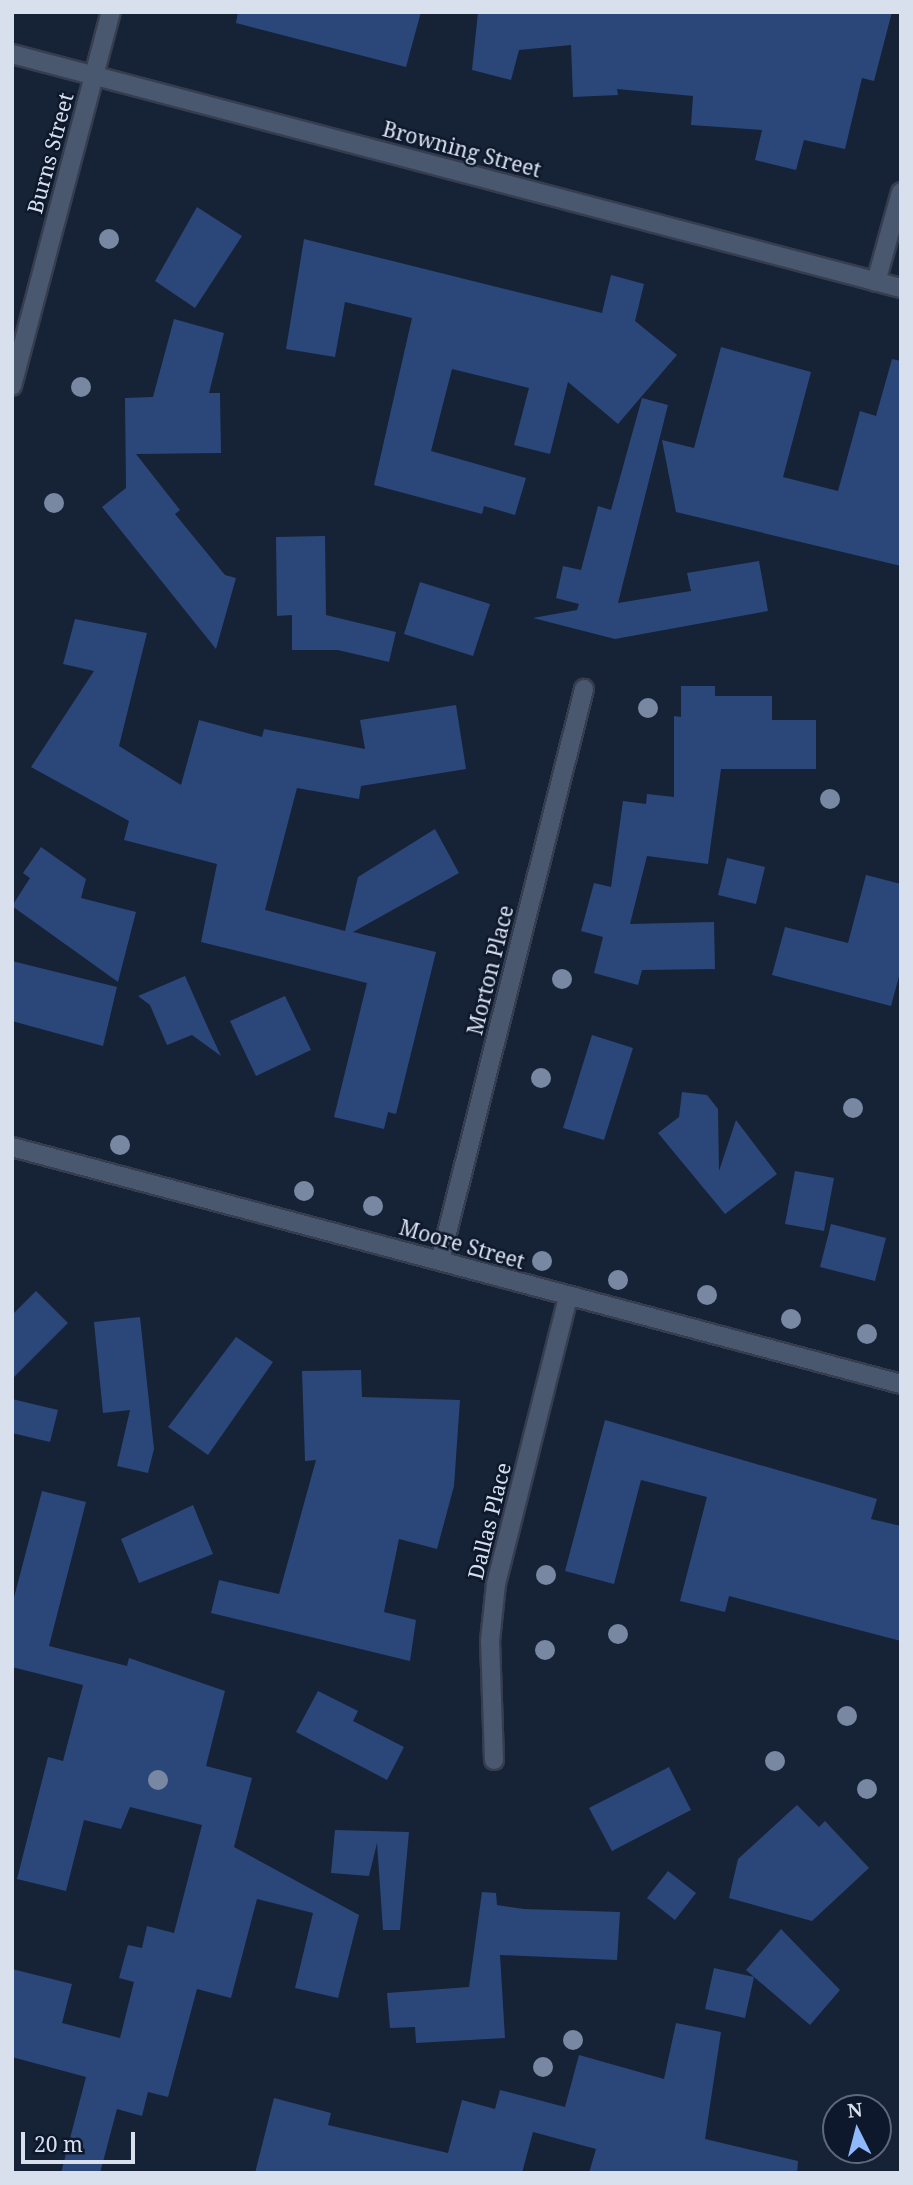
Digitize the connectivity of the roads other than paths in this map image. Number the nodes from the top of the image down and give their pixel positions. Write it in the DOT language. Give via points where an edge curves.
graph roads {
  1 [pos="111,12"];
  2 [pos="12,54"];
  3 [pos="94,75"];
  4 [pos="901,192"];
  5 [pos="876,282"];
  6 [pos="901,288"];
  7 [pos="12,386"];
  8 [pos="584,690"];
  9 [pos="12,1147"];
  10 [pos="440,1261"];
  11 [pos="568,1298"];
  12 [pos="901,1384"];
  13 [pos="494,1760"];
  1 -- 3 [label="street, Burns Street"];
  2 -- 3 [label="street, Browning Street"];
  3 -- 5 [label="street, Browning Street"];
  3 -- 7 [label="street, Burns Street"];
  4 -- 5 [label="street"];
  5 -- 6 [label="street, Browning Street"];
  8 -- 10 [label="street, Morton Place"];
  9 -- 10 [label="street, Moore Street"];
  10 -- 11 [label="street, Moore Street"];
  11 -- 12 [label="street, Moore Street"];
  11 -- 13 [label="street, Dallas Place" via="496,1584 490,1641"];
}
